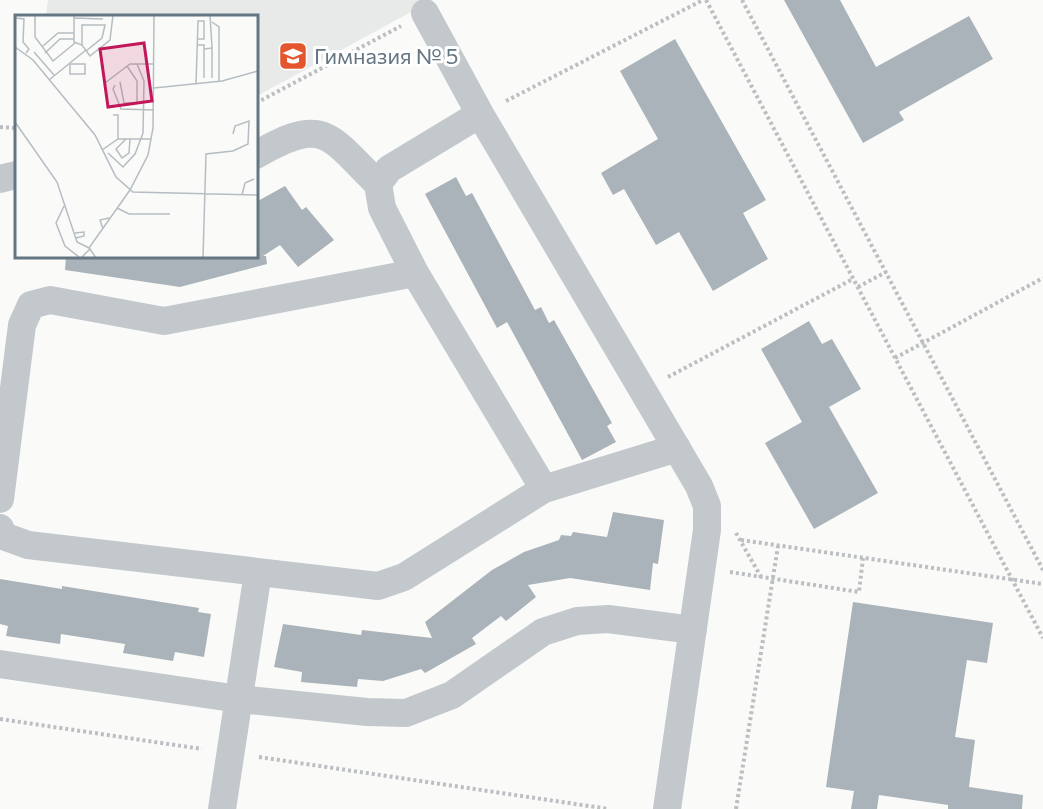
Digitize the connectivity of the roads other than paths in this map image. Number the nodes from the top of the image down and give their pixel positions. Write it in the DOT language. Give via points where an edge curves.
graph roads {
  1 [pos="425,13"];
  2 [pos="488,110"];
  3 [pos="258,154"];
  4 [pos="15,175"];
  5 [pos="0,179"];
  6 [pos="378,184"];
  7 [pos="416,273"];
  8 [pos="677,447"];
  9 [pos="544,489"];
  10 [pos="0,491"];
  11 [pos="0,528"];
  12 [pos="258,572"];
  13 [pos="693,630"];
  14 [pos="0,664"];
  15 [pos="239,699"];
  16 [pos="222,809"];
  17 [pos="667,809"];
  1 -- 2 [label="lane"];
  2 -- 6 [label="lane" via="389,169"];
  2 -- 8 [label="lane"];
  3 -- 6 [label="lane" via="297,134 311,132 330,137"];
  4 -- 5 [label="lane"];
  6 -- 7 [label="lane" via="382,208"];
  7 -- 9 [label="lane"];
  7 -- 10 [label="lane" via="164,321 50,300 32,305 22,325"];
  8 -- 9 [label="lane"];
  8 -- 13 [label="lane" via="707,506 707,535"];
  9 -- 12 [label="lane" via="404,577 378,586"];
  11 -- 12 [label="lane" via="3,536 28,545"];
  12 -- 15 [label="lane"];
  13 -- 15 [label="lane" via="608,619 577,621 543,632 452,695 406,713"];
  13 -- 17 [label="lane"];
  14 -- 15 [label="lane"];
  15 -- 16 [label="lane"];
}
